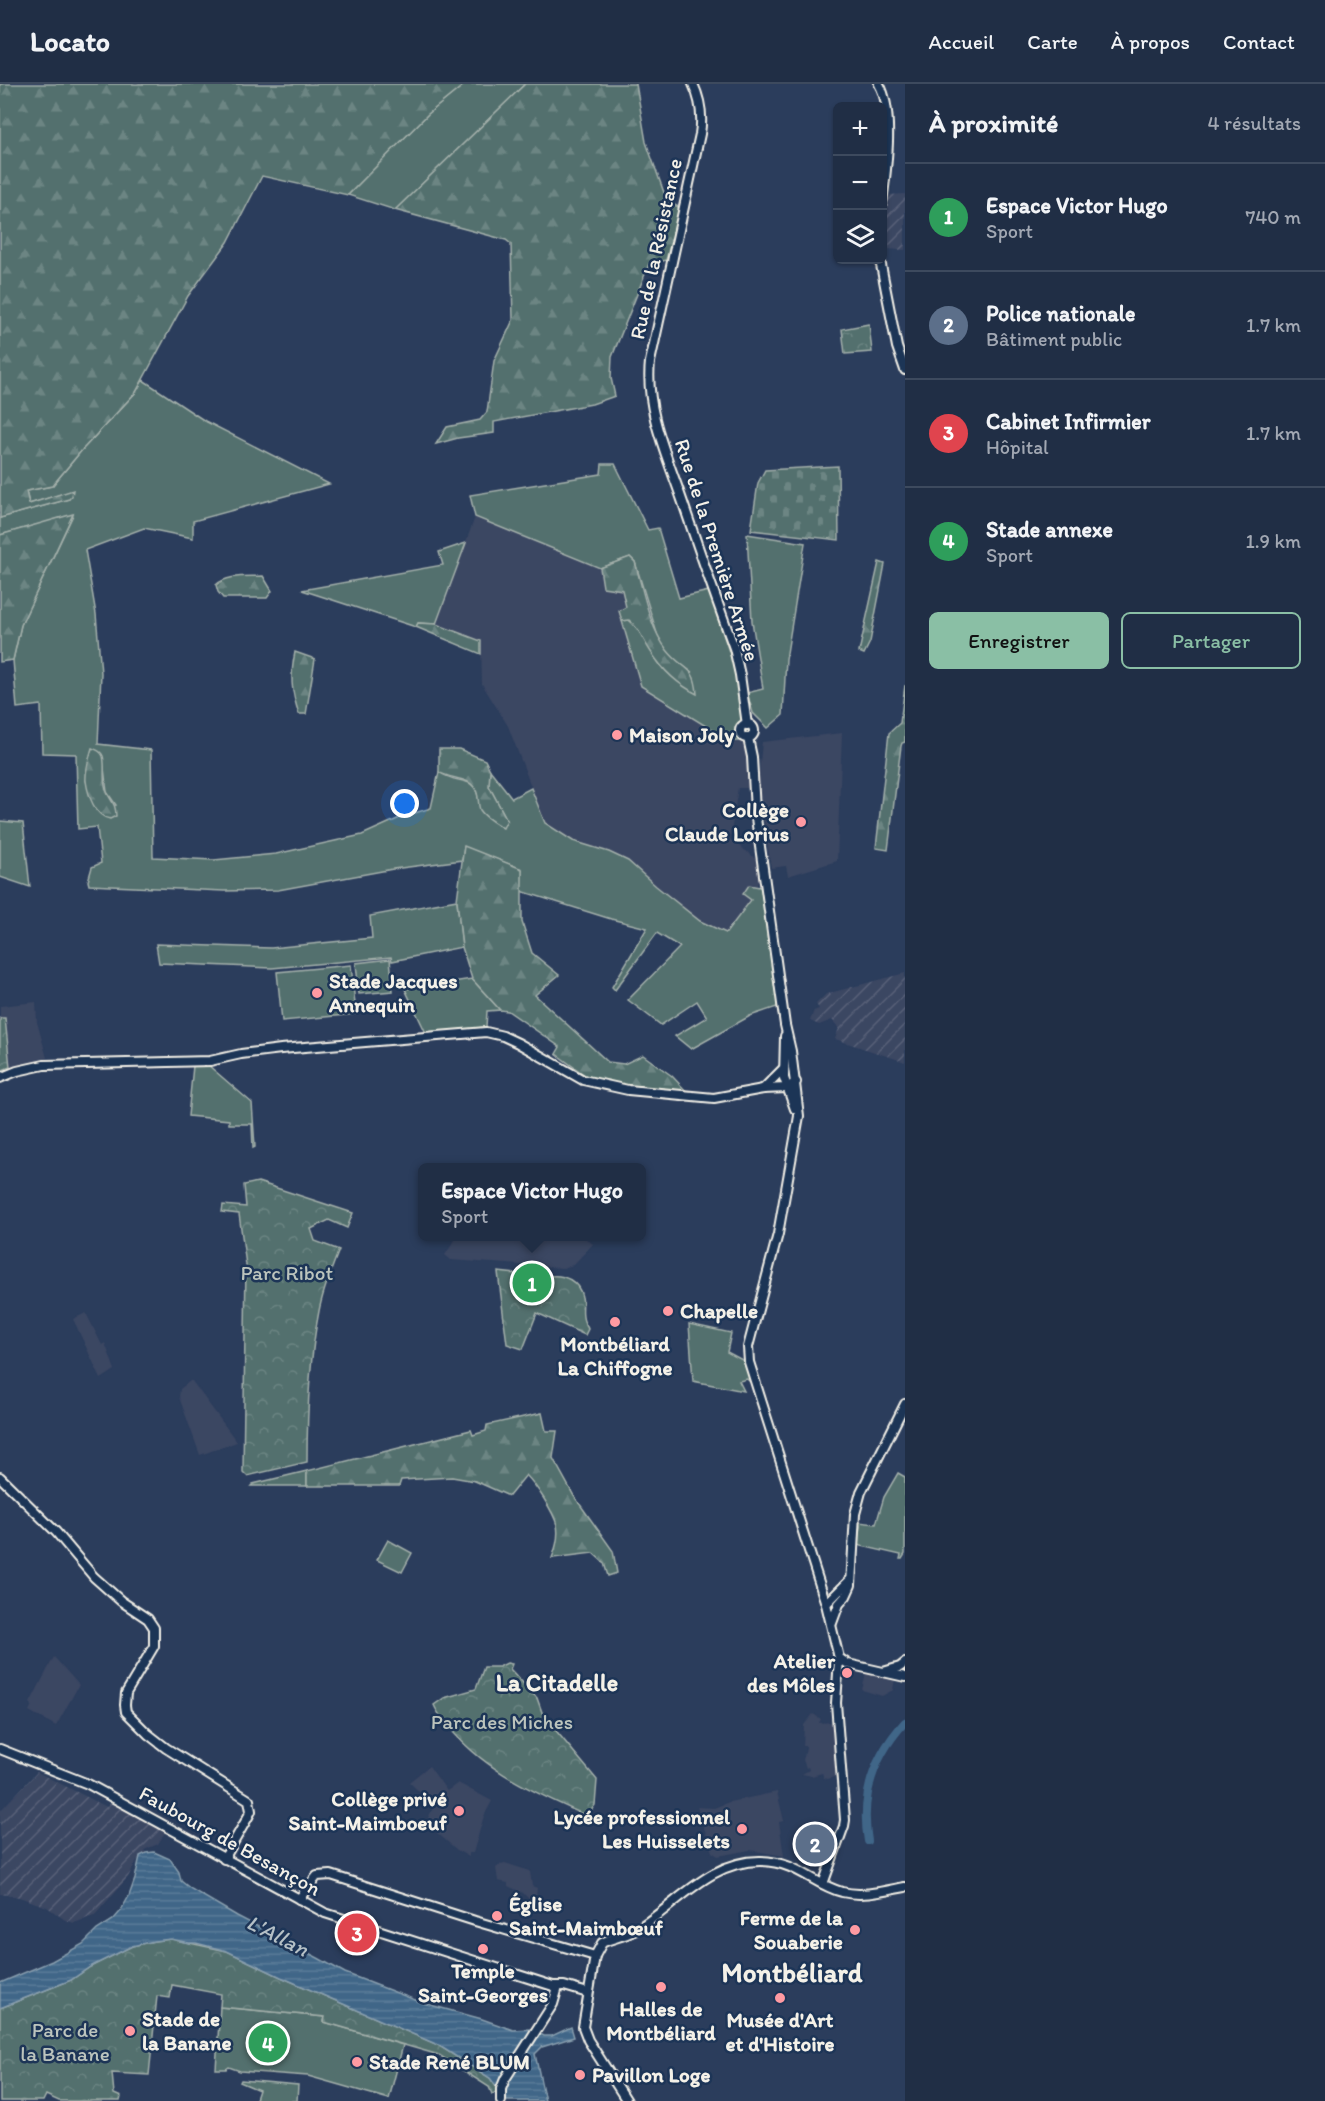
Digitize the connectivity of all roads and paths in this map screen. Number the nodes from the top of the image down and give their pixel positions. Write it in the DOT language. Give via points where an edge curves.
graph roads {
  1 [pos="693,84"];
  2 [pos="879,84"];
  3 [pos="886,156"];
  4 [pos="881,264"];
  5 [pos="905,370"];
  6 [pos="657,423"];
  7 [pos="785,1025"];
  8 [pos="784,1068"];
  9 [pos="794,1073"];
  10 [pos="0,1078"];
  11 [pos="796,1082"];
  12 [pos="786,1088"];
  13 [pos="763,1089"];
  14 [pos="797,1132"];
  15 [pos="905,1404"];
  16 [pos="0,1477"];
  17 [pos="850,1580"];
  18 [pos="822,1591"];
  19 [pos="835,1595"];
  20 [pos="826,1604"];
  21 [pos="839,1604"];
  22 [pos="832,1624"];
  23 [pos="839,1658"];
  24 [pos="903,1667"];
  25 [pos="881,1672"];
  26 [pos="903,1679"];
  27 [pos="0,1749"];
  28 [pos="224,1859"];
  29 [pos="830,1864"];
  30 [pos="813,1877"];
  31 [pos="826,1885"];
  32 [pos="905,1887"];
  33 [pos="299,1899"];
  34 [pos="595,1956"];
  35 [pos="558,1987"];
  36 [pos="588,1993"];
  37 [pos="501,2099"];
  38 [pos="627,2101"];
  1 -- 6 [label="street, Rue de la Résistance" via="702,121 648,378"];
  2 -- 3 [label="street" via="887,107"];
  4 -- 5 [label="street"];
  6 -- 7 [label="street, Rue de la Première Armée" via="740,675 747,724 742,726 741,733 748,738"];
  7 -- 8 [label="street"];
  7 -- 9 [label="street"];
  8 -- 9 [label="street"];
  8 -- 12 [label="street"];
  8 -- 13 [label="street"];
  9 -- 11 [label="street"];
  10 -- 13 [label="street" via="37,1066 210,1061 280,1049 486,1032 512,1040 598,1085 704,1098"];
  11 -- 12 [label="street"];
  11 -- 14 [label="street"];
  12 -- 13 [label="street"];
  12 -- 14 [label="street" via="794,1104"];
  14 -- 18 [label="street" via="778,1234 748,1343 749,1362"];
  15 -- 17 [label="street" via="856,1506"];
  16 -- 28 [label="street" via="100,1583 152,1623 154,1646 126,1693 124,1705 132,1719 166,1748 249,1800 251,1811"];
  17 -- 19 [label="street"];
  17 -- 21 [label="street" via="850,1588"];
  18 -- 19 [label="street"];
  18 -- 20 [label="street"];
  19 -- 20 [label="street"];
  20 -- 21 [label="street"];
  20 -- 22 [label="street"];
  21 -- 22 [label="street"];
  22 -- 23 [label="street"];
  23 -- 25 [label="street"];
  23 -- 29 [label="street" via="836,1703 844,1820"];
  24 -- 25 [label="street"];
  25 -- 26 [label="street"];
  27 -- 28 [label="street, Faubourg de Besançon" via="103,1791"];
  28 -- 33 [label="street, Faubourg de Besançon"];
  29 -- 30 [label="street"];
  29 -- 31 [label="street"];
  30 -- 31 [label="street"];
  30 -- 34 [label="street" via="769,1861 724,1867 632,1932 602,1943"];
  31 -- 32 [label="street" via="864,1895"];
  33 -- 34 [label="street" via="317,1876 331,1875"];
  33 -- 35 [label="street, Faubourg de Besançon" via="342,1920"];
  34 -- 36 [label="street"];
  35 -- 36 [label="street, Faubourg de Besançon"];
  35 -- 37 [label="street" via="553,2004 505,2079"];
  36 -- 38 [label="street" via="585,2034"];
}
